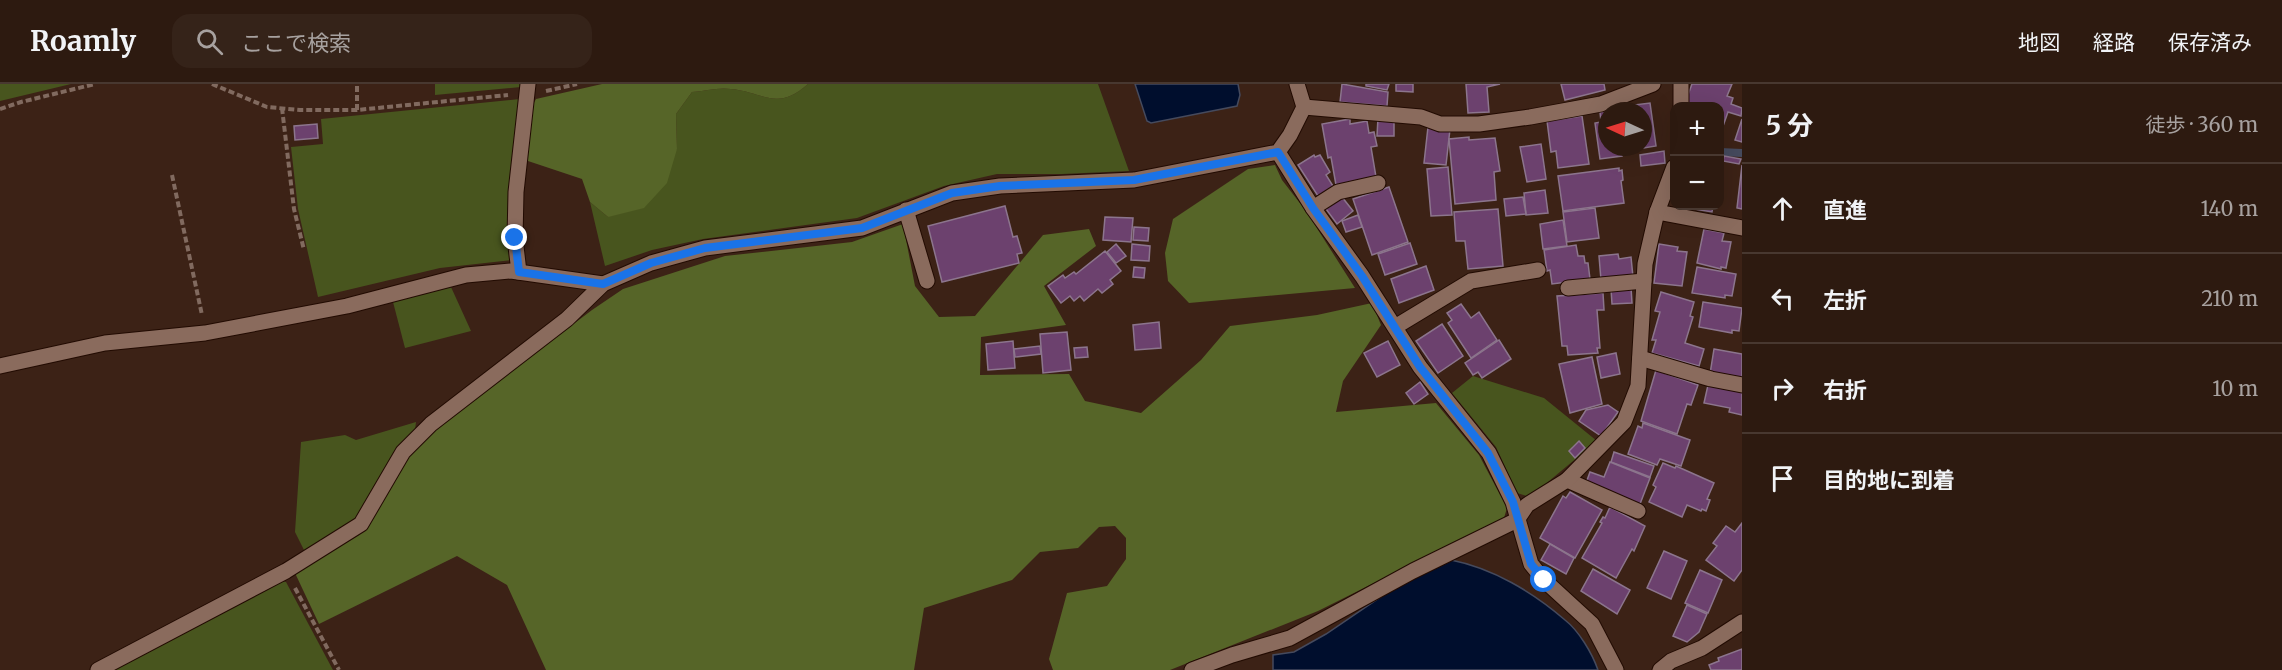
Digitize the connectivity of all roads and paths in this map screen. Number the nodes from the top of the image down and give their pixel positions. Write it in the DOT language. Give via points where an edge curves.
graph roads {
  1 [pos="94,84"];
  2 [pos="212,84"];
  3 [pos="357,84"];
  4 [pos="577,84"];
  5 [pos="1297,84"];
  6 [pos="1653,84"];
  7 [pos="1680,84"];
  8 [pos="528,89"];
  9 [pos="1681,102"];
  10 [pos="1304,107"];
  11 [pos="282,108"];
  12 [pos="0,110"];
  13 [pos="357,110"];
  14 [pos="1278,152"];
  15 [pos="172,175"];
  16 [pos="1670,178"];
  17 [pos="1378,183"];
  18 [pos="1313,208"];
  19 [pos="906,210"];
  20 [pos="1657,212"];
  21 [pos="1742,228"];
  22 [pos="304,250"];
  23 [pos="1538,270"];
  24 [pos="519,272"];
  25 [pos="927,281"];
  26 [pos="1644,281"];
  27 [pos="603,284"];
  28 [pos="1568,288"];
  29 [pos="1395,327"];
  30 [pos="206,333"];
  31 [pos="1640,358"];
  32 [pos="0,366"];
  33 [pos="1742,385"];
  34 [pos="1567,480"];
  35 [pos="1638,511"];
  36 [pos="1517,520"];
  37 [pos="286,571"];
  38 [pos="1742,622"];
  39 [pos="99,670"];
  40 [pos="339,670"];
  41 [pos="1192,670"];
  42 [pos="1616,670"];
  43 [pos="1660,670"];
  1 -- 12 [label="path"];
  2 -- 11 [label="path" via="267,107"];
  3 -- 13 [label="path"];
  4 -- 8 [label="path"];
  5 -- 10 [label="street"];
  6 -- 10 [label="street" via="1601,104 1479,124 1440,124 1422,117"];
  7 -- 9 [label="street"];
  8 -- 13 [label="path"];
  8 -- 24 [label="street" via="516,192"];
  10 -- 14 [label="street"];
  11 -- 13 [label="path"];
  11 -- 22 [label="path" via="294,208"];
  14 -- 18 [label="street"];
  14 -- 19 [label="street" via="1134,180 1000,186 952,193"];
  15 -- 30 [label="path"];
  16 -- 20 [label="street"];
  17 -- 18 [label="street" via="1338,192"];
  18 -- 29 [label="street"];
  19 -- 25 [label="street"];
  19 -- 27 [label="street" via="862,228 705,248 651,263"];
  20 -- 21 [label="street"];
  20 -- 26 [label="street"];
  23 -- 29 [label="street" via="1470,281"];
  24 -- 27 [label="street"];
  24 -- 30 [label="street" via="466,275 347,306"];
  26 -- 28 [label="street"];
  26 -- 31 [label="street"];
  27 -- 37 [label="street" via="567,319 430,424 403,452 361,524"];
  29 -- 36 [label="street" via="1420,367 1488,453 1513,502"];
  30 -- 32 [label="street" via="105,343"];
  31 -- 33 [label="street"];
  31 -- 34 [label="street" via="1638,386 1624,422"];
  34 -- 35 [label="street"];
  34 -- 36 [label="street" via="1527,505"];
  36 -- 41 [label="street" via="1290,638"];
  36 -- 42 [label="street" via="1531,564 1592,624"];
  37 -- 39 [label="street"];
  37 -- 40 [label="path"];
  38 -- 43 [label="street"];
}
